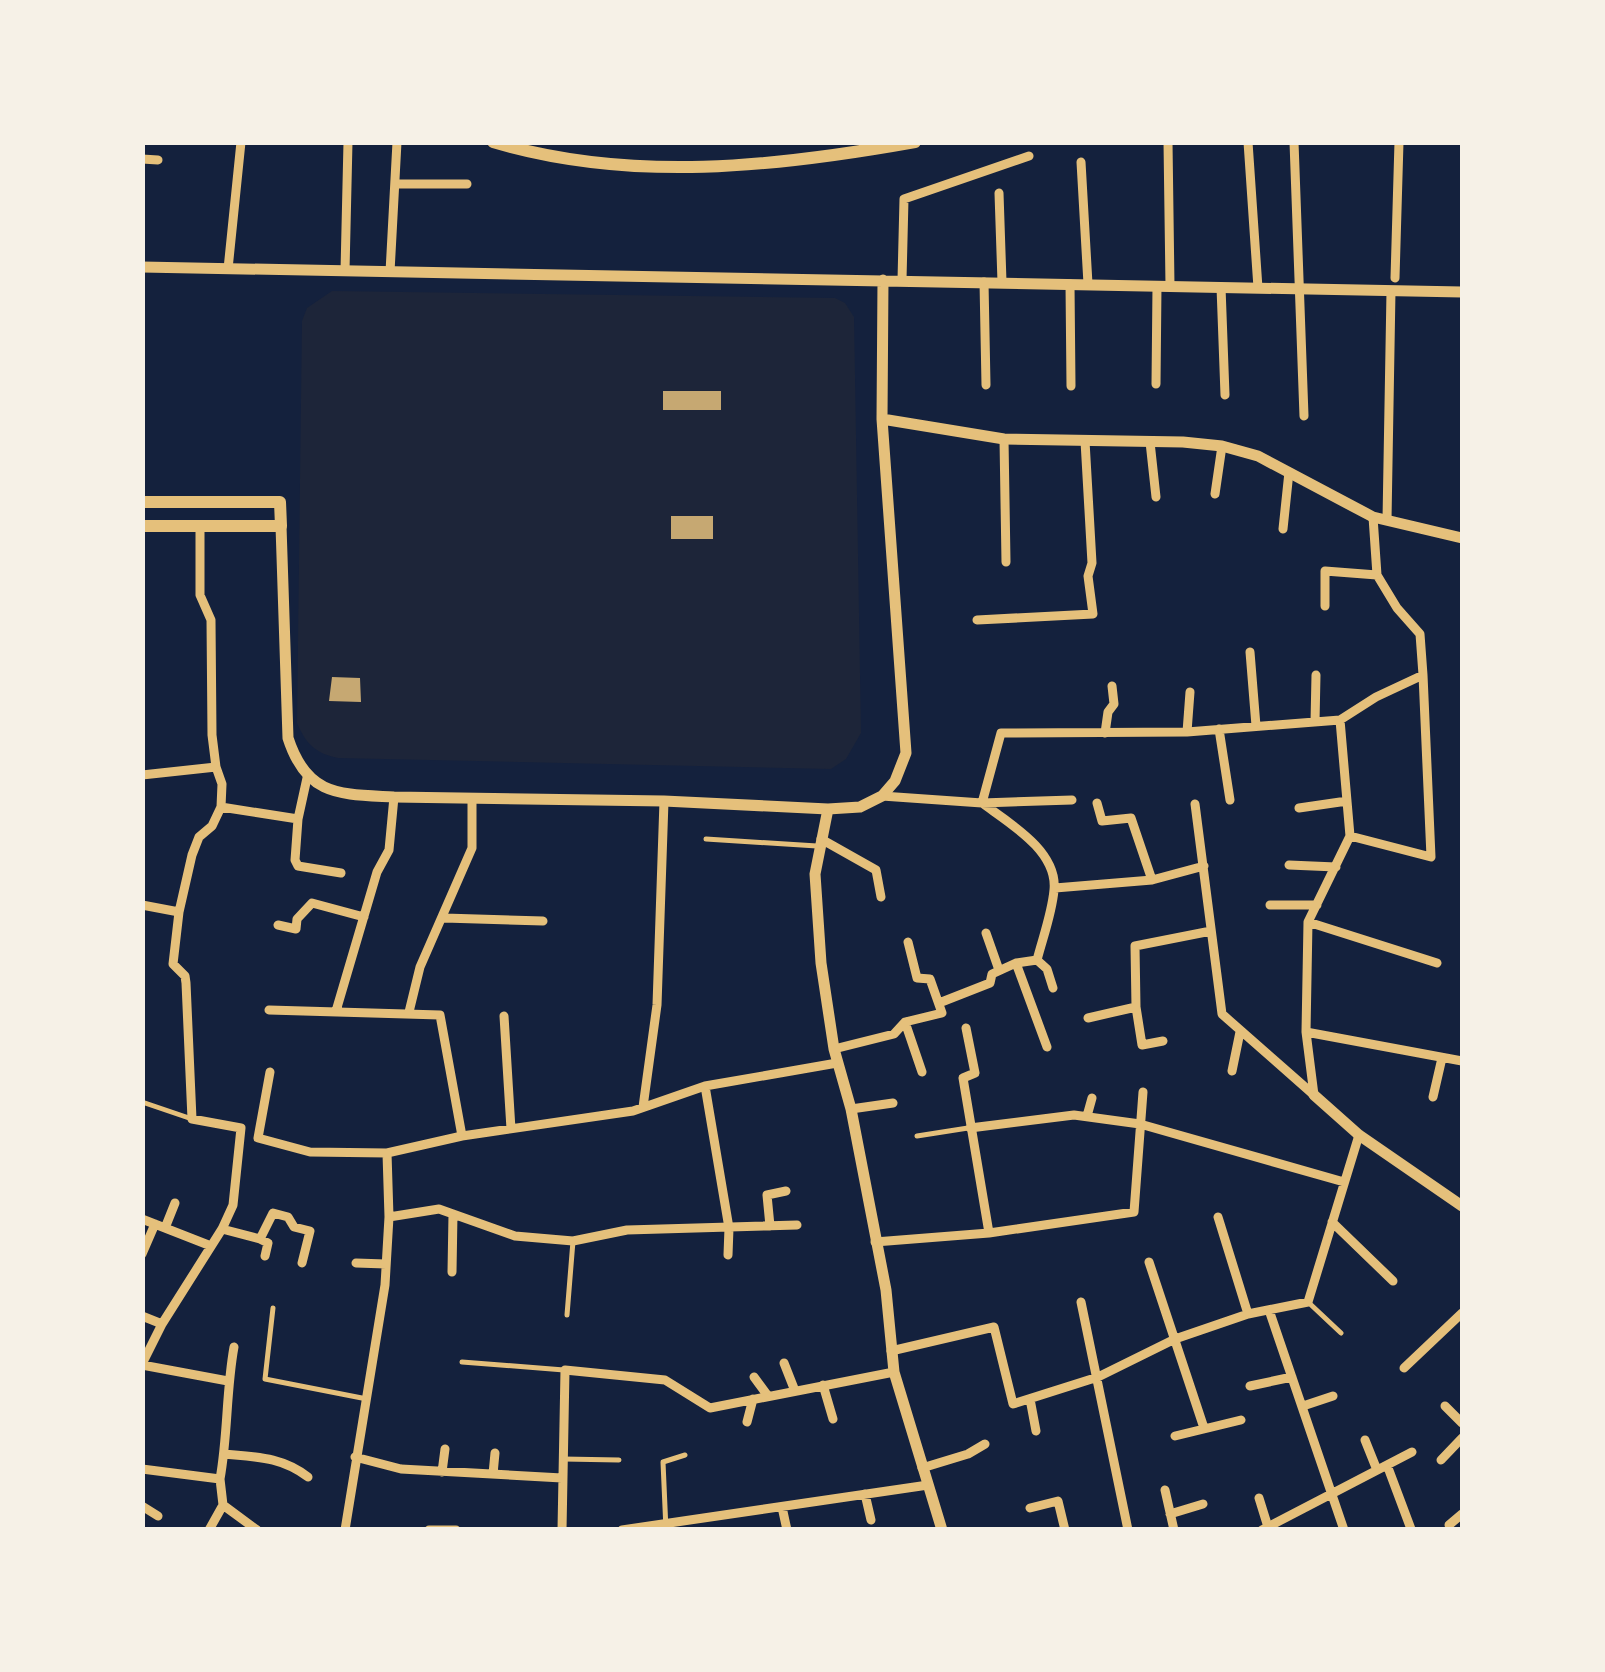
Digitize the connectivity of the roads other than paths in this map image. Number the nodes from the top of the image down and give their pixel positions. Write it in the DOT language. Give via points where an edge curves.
graph roads {
  1 [pos="241,142"];
  2 [pos="348,142"];
  3 [pos="397,142"];
  4 [pos="494,142"];
  5 [pos="915,142"];
  6 [pos="1168,142"];
  7 [pos="1248,142"];
  8 [pos="1294,142"];
  9 [pos="1399,142"];
  10 [pos="1028,156"];
  11 [pos="142,159"];
  12 [pos="158,160"];
  13 [pos="1081,162"];
  14 [pos="395,184"];
  15 [pos="467,184"];
  16 [pos="999,193"];
  17 [pos="142,268"];
  18 [pos="228,269"];
  19 [pos="345,271"];
  20 [pos="390,272"];
  21 [pos="883,280"];
  22 [pos="902,280"];
  23 [pos="984,282"];
  24 [pos="1002,282"];
  25 [pos="1070,284"];
  26 [pos="1088,284"];
  27 [pos="1393,284"];
  28 [pos="1164,286"];
  29 [pos="1221,287"];
  30 [pos="1258,288"];
  31 [pos="1301,288"];
  32 [pos="1462,292"];
  33 [pos="986,384"];
  34 [pos="1156,384"];
  35 [pos="1071,386"];
  36 [pos="1224,395"];
  37 [pos="1304,416"];
  38 [pos="882,419"];
  39 [pos="1004,440"];
  40 [pos="1085,441"];
  41 [pos="1150,442"];
  42 [pos="1222,446"];
  43 [pos="1289,472"];
  44 [pos="1215,494"];
  45 [pos="1156,497"];
  46 [pos="142,502"];
  47 [pos="1373,517"];
  48 [pos="1387,520"];
  49 [pos="142,526"];
  50 [pos="200,526"];
  51 [pos="281,526"];
  52 [pos="1282,529"];
  53 [pos="1462,538"];
  54 [pos="1006,562"];
  55 [pos="1377,575"];
  56 [pos="1326,606"];
  57 [pos="977,620"];
  58 [pos="1250,652"];
  59 [pos="1316,674"];
  60 [pos="1423,676"];
  61 [pos="1112,686"];
  62 [pos="1190,692"];
  63 [pos="1340,720"];
  64 [pos="1315,722"];
  65 [pos="1256,726"];
  66 [pos="1220,729"];
  67 [pos="1188,732"];
  68 [pos="1105,733"];
  69 [pos="216,767"];
  70 [pos="142,775"];
  71 [pos="307,778"];
  72 [pos="882,796"];
  73 [pos="394,797"];
  74 [pos="472,799"];
  75 [pos="664,800"];
  76 [pos="1072,800"];
  77 [pos="1230,800"];
  78 [pos="1347,801"];
  79 [pos="1097,803"];
  80 [pos="982,804"];
  81 [pos="1195,804"];
  82 [pos="220,807"];
  83 [pos="1299,808"];
  84 [pos="828,809"];
  85 [pos="298,819"];
  86 [pos="1350,836"];
  87 [pos="706,839"];
  88 [pos="821,842"];
  89 [pos="1204,866"];
  90 [pos="1289,866"];
  91 [pos="1336,867"];
  92 [pos="342,873"];
  93 [pos="1152,880"];
  94 [pos="1055,888"];
  95 [pos="881,897"];
  96 [pos="142,905"];
  97 [pos="1270,905"];
  98 [pos="1316,905"];
  99 [pos="180,912"];
  100 [pos="364,917"];
  101 [pos="444,918"];
  102 [pos="543,921"];
  103 [pos="1308,922"];
  104 [pos="278,926"];
  105 [pos="1211,931"];
  106 [pos="986,933"];
  107 [pos="908,942"];
  108 [pos="1037,960"];
  109 [pos="1016,963"];
  110 [pos="1436,963"];
  111 [pos="999,970"];
  112 [pos="1053,988"];
  113 [pos="1136,1007"];
  114 [pos="940,1008"];
  115 [pos="270,1010"];
  116 [pos="336,1011"];
  117 [pos="408,1012"];
  118 [pos="504,1016"];
  119 [pos="1088,1018"];
  120 [pos="905,1022"];
  121 [pos="966,1028"];
  122 [pos="1240,1032"];
  123 [pos="1306,1032"];
  124 [pos="1163,1041"];
  125 [pos="1047,1047"];
  126 [pos="834,1049"];
  127 [pos="1442,1058"];
  128 [pos="1462,1062"];
  129 [pos="837,1063"];
  130 [pos="1232,1070"];
  131 [pos="270,1072"];
  132 [pos="922,1072"];
  133 [pos="705,1086"];
  134 [pos="1144,1092"];
  135 [pos="1314,1094"];
  136 [pos="1433,1096"];
  137 [pos="1092,1098"];
  138 [pos="142,1102"];
  139 [pos="892,1103"];
  140 [pos="643,1107"];
  141 [pos="851,1108"];
  142 [pos="1087,1116"];
  143 [pos="192,1119"];
  144 [pos="1140,1124"];
  145 [pos="970,1128"];
  146 [pos="511,1129"];
  147 [pos="1359,1135"];
  148 [pos="462,1136"];
  149 [pos="917,1136"];
  150 [pos="386,1154"];
  151 [pos="1344,1182"];
  152 [pos="786,1191"];
  153 [pos="175,1203"];
  154 [pos="1462,1206"];
  155 [pos="452,1214"];
  156 [pos="389,1216"];
  157 [pos="1218,1217"];
  158 [pos="142,1220"];
  159 [pos="1332,1222"];
  160 [pos="797,1225"];
  161 [pos="160,1226"];
  162 [pos="770,1226"];
  163 [pos="729,1228"];
  164 [pos="222,1229"];
  165 [pos="989,1232"];
  166 [pos="260,1239"];
  167 [pos="573,1242"];
  168 [pos="875,1242"];
  169 [pos="211,1246"];
  170 [pos="142,1254"];
  171 [pos="728,1255"];
  172 [pos="265,1256"];
  173 [pos="1149,1262"];
  174 [pos="302,1263"];
  175 [pos="356,1263"];
  176 [pos="386,1264"];
  177 [pos="452,1272"];
  178 [pos="1393,1281"];
  179 [pos="1081,1302"];
  180 [pos="1308,1302"];
  181 [pos="273,1308"];
  182 [pos="1269,1310"];
  183 [pos="1462,1313"];
  184 [pos="1248,1314"];
  185 [pos="567,1315"];
  186 [pos="142,1316"];
  187 [pos="162,1324"];
  188 [pos="1341,1333"];
  189 [pos="1175,1339"];
  190 [pos="234,1347"];
  191 [pos="891,1351"];
  192 [pos="462,1362"];
  193 [pos="784,1363"];
  194 [pos="142,1364"];
  195 [pos="1404,1368"];
  196 [pos="565,1370"];
  197 [pos="894,1372"];
  198 [pos="754,1377"];
  199 [pos="1098,1377"];
  200 [pos="1292,1377"];
  201 [pos="228,1381"];
  202 [pos="823,1386"];
  203 [pos="1250,1386"];
  204 [pos="795,1391"];
  205 [pos="768,1396"];
  206 [pos="1334,1396"];
  207 [pos="367,1399"];
  208 [pos="753,1399"];
  209 [pos="1030,1399"];
  210 [pos="1302,1406"];
  211 [pos="1445,1406"];
  212 [pos="833,1419"];
  213 [pos="1241,1420"];
  214 [pos="748,1422"];
  215 [pos="1462,1423"];
  216 [pos="1204,1428"];
  217 [pos="1036,1431"];
  218 [pos="1175,1436"];
  219 [pos="1462,1438"];
  220 [pos="1365,1440"];
  221 [pos="985,1444"];
  222 [pos="444,1449"];
  223 [pos="1412,1452"];
  224 [pos="496,1453"];
  225 [pos="225,1454"];
  226 [pos="685,1455"];
  227 [pos="355,1457"];
  228 [pos="563,1459"];
  229 [pos="619,1460"];
  230 [pos="1441,1460"];
  231 [pos="922,1468"];
  232 [pos="1382,1468"];
  233 [pos="142,1469"];
  234 [pos="442,1472"];
  235 [pos="493,1474"];
  236 [pos="308,1477"];
  237 [pos="562,1478"];
  238 [pos="220,1480"];
  239 [pos="928,1484"];
  240 [pos="1165,1490"];
  241 [pos="1333,1493"];
  242 [pos="864,1494"];
  243 [pos="1259,1498"];
  244 [pos="1203,1504"];
  245 [pos="142,1506"];
  246 [pos="223,1506"];
  247 [pos="782,1508"];
  248 [pos="1030,1508"];
  249 [pos="1170,1514"];
  250 [pos="1462,1514"];
  251 [pos="158,1516"];
  252 [pos="871,1520"];
  253 [pos="1283,1525"];
  254 [pos="1449,1525"];
  255 [pos="666,1526"];
  256 [pos="1265,1528"];
  257 [pos="208,1530"];
  258 [pos="257,1530"];
  259 [pos="345,1530"];
  260 [pos="428,1530"];
  261 [pos="456,1530"];
  262 [pos="562,1530"];
  263 [pos="622,1530"];
  264 [pos="786,1530"];
  265 [pos="942,1530"];
  266 [pos="1065,1530"];
  267 [pos="1128,1530"];
  268 [pos="1174,1530"];
  269 [pos="1344,1530"];
  270 [pos="1410,1530"];
  1 -- 18 [label="street"];
  2 -- 19 [label="street"];
  3 -- 14 [label="street"];
  4 -- 5 [label="main road" via="596,162 672,168 759,166"];
  6 -- 28 [label="street"];
  7 -- 30 [label="street"];
  8 -- 31 [label="street"];
  9 -- 27 [label="street"];
  10 -- 22 [label="street" via="904,199"];
  11 -- 12 [label="street"];
  13 -- 26 [label="street"];
  14 -- 15 [label="street"];
  14 -- 20 [label="street"];
  16 -- 24 [label="street"];
  17 -- 18 [label="street"];
  18 -- 19 [label="street"];
  19 -- 20 [label="street"];
  20 -- 21 [label="street"];
  21 -- 22 [label="street"];
  21 -- 38 [label="street"];
  22 -- 23 [label="street"];
  23 -- 24 [label="street"];
  23 -- 33 [label="street"];
  24 -- 25 [label="street"];
  25 -- 26 [label="street"];
  25 -- 35 [label="street"];
  26 -- 28 [label="street"];
  27 -- 31 [label="street"];
  27 -- 32 [label="street"];
  27 -- 48 [label="street"];
  28 -- 29 [label="street"];
  28 -- 34 [label="street"];
  29 -- 30 [label="street"];
  29 -- 36 [label="street"];
  30 -- 31 [label="street"];
  31 -- 37 [label="street"];
  38 -- 39 [label="street"];
  38 -- 72 [label="street" via="906,753"];
  39 -- 40 [label="street"];
  39 -- 54 [label="street"];
  40 -- 41 [label="street"];
  40 -- 57 [label="street" via="1093,614"];
  41 -- 42 [label="street"];
  41 -- 45 [label="street"];
  42 -- 43 [label="street"];
  42 -- 44 [label="street"];
  43 -- 47 [label="street"];
  43 -- 52 [label="street"];
  46 -- 51 [label="main road" via="280,502"];
  47 -- 48 [label="street"];
  47 -- 55 [label="street"];
  48 -- 53 [label="street"];
  49 -- 50 [label="main road"];
  50 -- 51 [label="main road"];
  50 -- 69 [label="street"];
  51 -- 71 [label="street" via="288,738"];
  55 -- 56 [label="street" via="1326,571"];
  55 -- 60 [label="street" via="1420,634"];
  58 -- 65 [label="street"];
  59 -- 64 [label="street"];
  60 -- 63 [label="street"];
  60 -- 86 [label="street" via="1431,857"];
  61 -- 68 [label="street"];
  62 -- 67 [label="street"];
  63 -- 64 [label="street"];
  63 -- 78 [label="street"];
  64 -- 65 [label="street"];
  65 -- 66 [label="street"];
  66 -- 67 [label="street"];
  66 -- 77 [label="street"];
  67 -- 68 [label="street"];
  68 -- 80 [label="street" via="1001,733"];
  69 -- 70 [label="street"];
  69 -- 82 [label="street"];
  71 -- 73 [label="street" via="354,795"];
  71 -- 85 [label="street"];
  72 -- 80 [label="street"];
  72 -- 84 [label="street"];
  73 -- 74 [label="street"];
  73 -- 100 [label="street" via="390,850 376,872"];
  74 -- 75 [label="street"];
  74 -- 101 [label="street" via="472,848"];
  75 -- 84 [label="street"];
  75 -- 140 [label="street" via="657,1005"];
  76 -- 80 [label="street"];
  78 -- 83 [label="street"];
  78 -- 86 [label="street"];
  79 -- 93 [label="street" via="1102,820 1130,818"];
  80 -- 94 [label="street" via="1024,834 1050,865"];
  81 -- 89 [label="street"];
  82 -- 85 [label="street"];
  82 -- 99 [label="street" via="199,837"];
  84 -- 88 [label="street"];
  85 -- 92 [label="street" via="298,866"];
  86 -- 91 [label="street"];
  87 -- 88 [label="lane"];
  88 -- 95 [label="street" via="876,870"];
  88 -- 126 [label="street" via="815,874"];
  89 -- 93 [label="street"];
  89 -- 105 [label="street"];
  90 -- 91 [label="street"];
  91 -- 98 [label="street"];
  93 -- 94 [label="street"];
  94 -- 108 [label="street"];
  96 -- 99 [label="street"];
  97 -- 98 [label="street"];
  98 -- 103 [label="street"];
  99 -- 143 [label="street" via="174,964 186,983"];
  100 -- 104 [label="street" via="312,903 296,928"];
  100 -- 116 [label="street"];
  101 -- 102 [label="street"];
  101 -- 117 [label="street"];
  103 -- 110 [label="street"];
  103 -- 123 [label="street"];
  105 -- 113 [label="street" via="1135,946"];
  105 -- 122 [label="street" via="1222,1014"];
  106 -- 111 [label="street"];
  107 -- 114 [label="street" via="917,978 930,979"];
  108 -- 109 [label="street"];
  108 -- 112 [label="street"];
  109 -- 111 [label="street"];
  109 -- 125 [label="street"];
  111 -- 114 [label="street" via="990,983"];
  113 -- 119 [label="street"];
  113 -- 124 [label="street" via="1142,1045"];
  114 -- 120 [label="street"];
  115 -- 116 [label="street"];
  116 -- 117 [label="street"];
  117 -- 148 [label="street" via="440,1015"];
  118 -- 146 [label="street"];
  120 -- 126 [label="street" via="894,1034"];
  120 -- 132 [label="street"];
  121 -- 145 [label="street" via="975,1073 963,1078"];
  122 -- 130 [label="street"];
  122 -- 135 [label="street"];
  123 -- 127 [label="street"];
  123 -- 135 [label="street"];
  126 -- 129 [label="street"];
  127 -- 128 [label="street"];
  127 -- 136 [label="street"];
  129 -- 133 [label="street"];
  129 -- 141 [label="street"];
  131 -- 150 [label="street" via="258,1138 310,1152"];
  133 -- 140 [label="street"];
  133 -- 163 [label="street"];
  134 -- 144 [label="street"];
  135 -- 147 [label="street"];
  137 -- 142 [label="street"];
  138 -- 143 [label="lane"];
  139 -- 141 [label="street"];
  140 -- 146 [label="street"];
  141 -- 168 [label="street"];
  142 -- 144 [label="street"];
  142 -- 145 [label="street"];
  143 -- 164 [label="street" via="241,1128 233,1205"];
  144 -- 151 [label="street"];
  144 -- 165 [label="street" via="1134,1212"];
  145 -- 149 [label="lane"];
  145 -- 165 [label="street"];
  146 -- 148 [label="street"];
  147 -- 151 [label="street"];
  147 -- 154 [label="street"];
  148 -- 150 [label="street"];
  150 -- 156 [label="street"];
  151 -- 159 [label="street"];
  152 -- 162 [label="street" via="767,1196"];
  153 -- 161 [label="street"];
  155 -- 156 [label="street" via="439,1209"];
  155 -- 167 [label="street" via="515,1236"];
  155 -- 177 [label="street"];
  156 -- 176 [label="street"];
  157 -- 184 [label="street"];
  158 -- 161 [label="street"];
  159 -- 178 [label="street"];
  159 -- 180 [label="street"];
  160 -- 162 [label="street"];
  161 -- 169 [label="street"];
  161 -- 170 [label="street"];
  162 -- 163 [label="street"];
  163 -- 167 [label="street" via="627,1230"];
  163 -- 171 [label="street"];
  164 -- 166 [label="street"];
  164 -- 169 [label="street"];
  165 -- 168 [label="street"];
  166 -- 172 [label="street" via="268,1244"];
  166 -- 174 [label="street" via="273,1213 288,1217 294,1227 310,1231"];
  167 -- 185 [label="lane"];
  168 -- 191 [label="street"];
  169 -- 187 [label="street"];
  173 -- 189 [label="street"];
  175 -- 176 [label="street"];
  176 -- 207 [label="street"];
  179 -- 199 [label="street"];
  180 -- 182 [label="street"];
  180 -- 188 [label="lane"];
  181 -- 207 [label="lane" via="265,1379"];
  182 -- 184 [label="street"];
  182 -- 200 [label="street"];
  183 -- 195 [label="street"];
  184 -- 189 [label="street"];
  186 -- 187 [label="street"];
  187 -- 194 [label="street"];
  189 -- 199 [label="street"];
  189 -- 216 [label="street"];
  190 -- 201 [label="street"];
  191 -- 197 [label="street"];
  191 -- 209 [label="street" via="994,1328 1014,1404"];
  192 -- 196 [label="lane"];
  193 -- 204 [label="street"];
  194 -- 201 [label="street"];
  196 -- 208 [label="street" via="665,1380 710,1408"];
  196 -- 228 [label="street"];
  197 -- 202 [label="street"];
  197 -- 231 [label="street"];
  198 -- 205 [label="street"];
  199 -- 209 [label="street"];
  199 -- 267 [label="street"];
  200 -- 203 [label="street"];
  200 -- 210 [label="street"];
  201 -- 225 [label="street"];
  202 -- 204 [label="street"];
  202 -- 212 [label="street"];
  204 -- 205 [label="street"];
  205 -- 208 [label="street"];
  206 -- 210 [label="street"];
  207 -- 227 [label="street"];
  208 -- 214 [label="street"];
  209 -- 217 [label="street"];
  210 -- 241 [label="street"];
  211 -- 215 [label="street"];
  213 -- 216 [label="street"];
  216 -- 218 [label="street"];
  219 -- 230 [label="street"];
  220 -- 232 [label="street"];
  221 -- 231 [label="street"];
  222 -- 234 [label="street"];
  223 -- 232 [label="street"];
  224 -- 235 [label="street"];
  225 -- 236 [label="street" via="279,1459"];
  225 -- 238 [label="street"];
  226 -- 255 [label="lane" via="664,1462"];
  227 -- 234 [label="street"];
  227 -- 259 [label="street"];
  228 -- 229 [label="lane"];
  228 -- 237 [label="street"];
  231 -- 239 [label="street"];
  232 -- 241 [label="street"];
  232 -- 270 [label="street"];
  233 -- 238 [label="street"];
  234 -- 235 [label="street"];
  235 -- 237 [label="street"];
  237 -- 262 [label="street"];
  238 -- 246 [label="street"];
  239 -- 242 [label="street"];
  239 -- 265 [label="street"];
  240 -- 249 [label="street"];
  241 -- 253 [label="street"];
  241 -- 269 [label="street"];
  242 -- 247 [label="street"];
  242 -- 252 [label="street"];
  243 -- 256 [label="street"];
  244 -- 249 [label="street"];
  245 -- 251 [label="street"];
  246 -- 257 [label="street"];
  246 -- 258 [label="street"];
  247 -- 255 [label="street"];
  247 -- 264 [label="street"];
  248 -- 266 [label="street" via="1058,1501"];
  249 -- 268 [label="street"];
  250 -- 254 [label="street"];
  253 -- 256 [label="street"];
  255 -- 263 [label="street"];
  260 -- 261 [label="street"];
}
